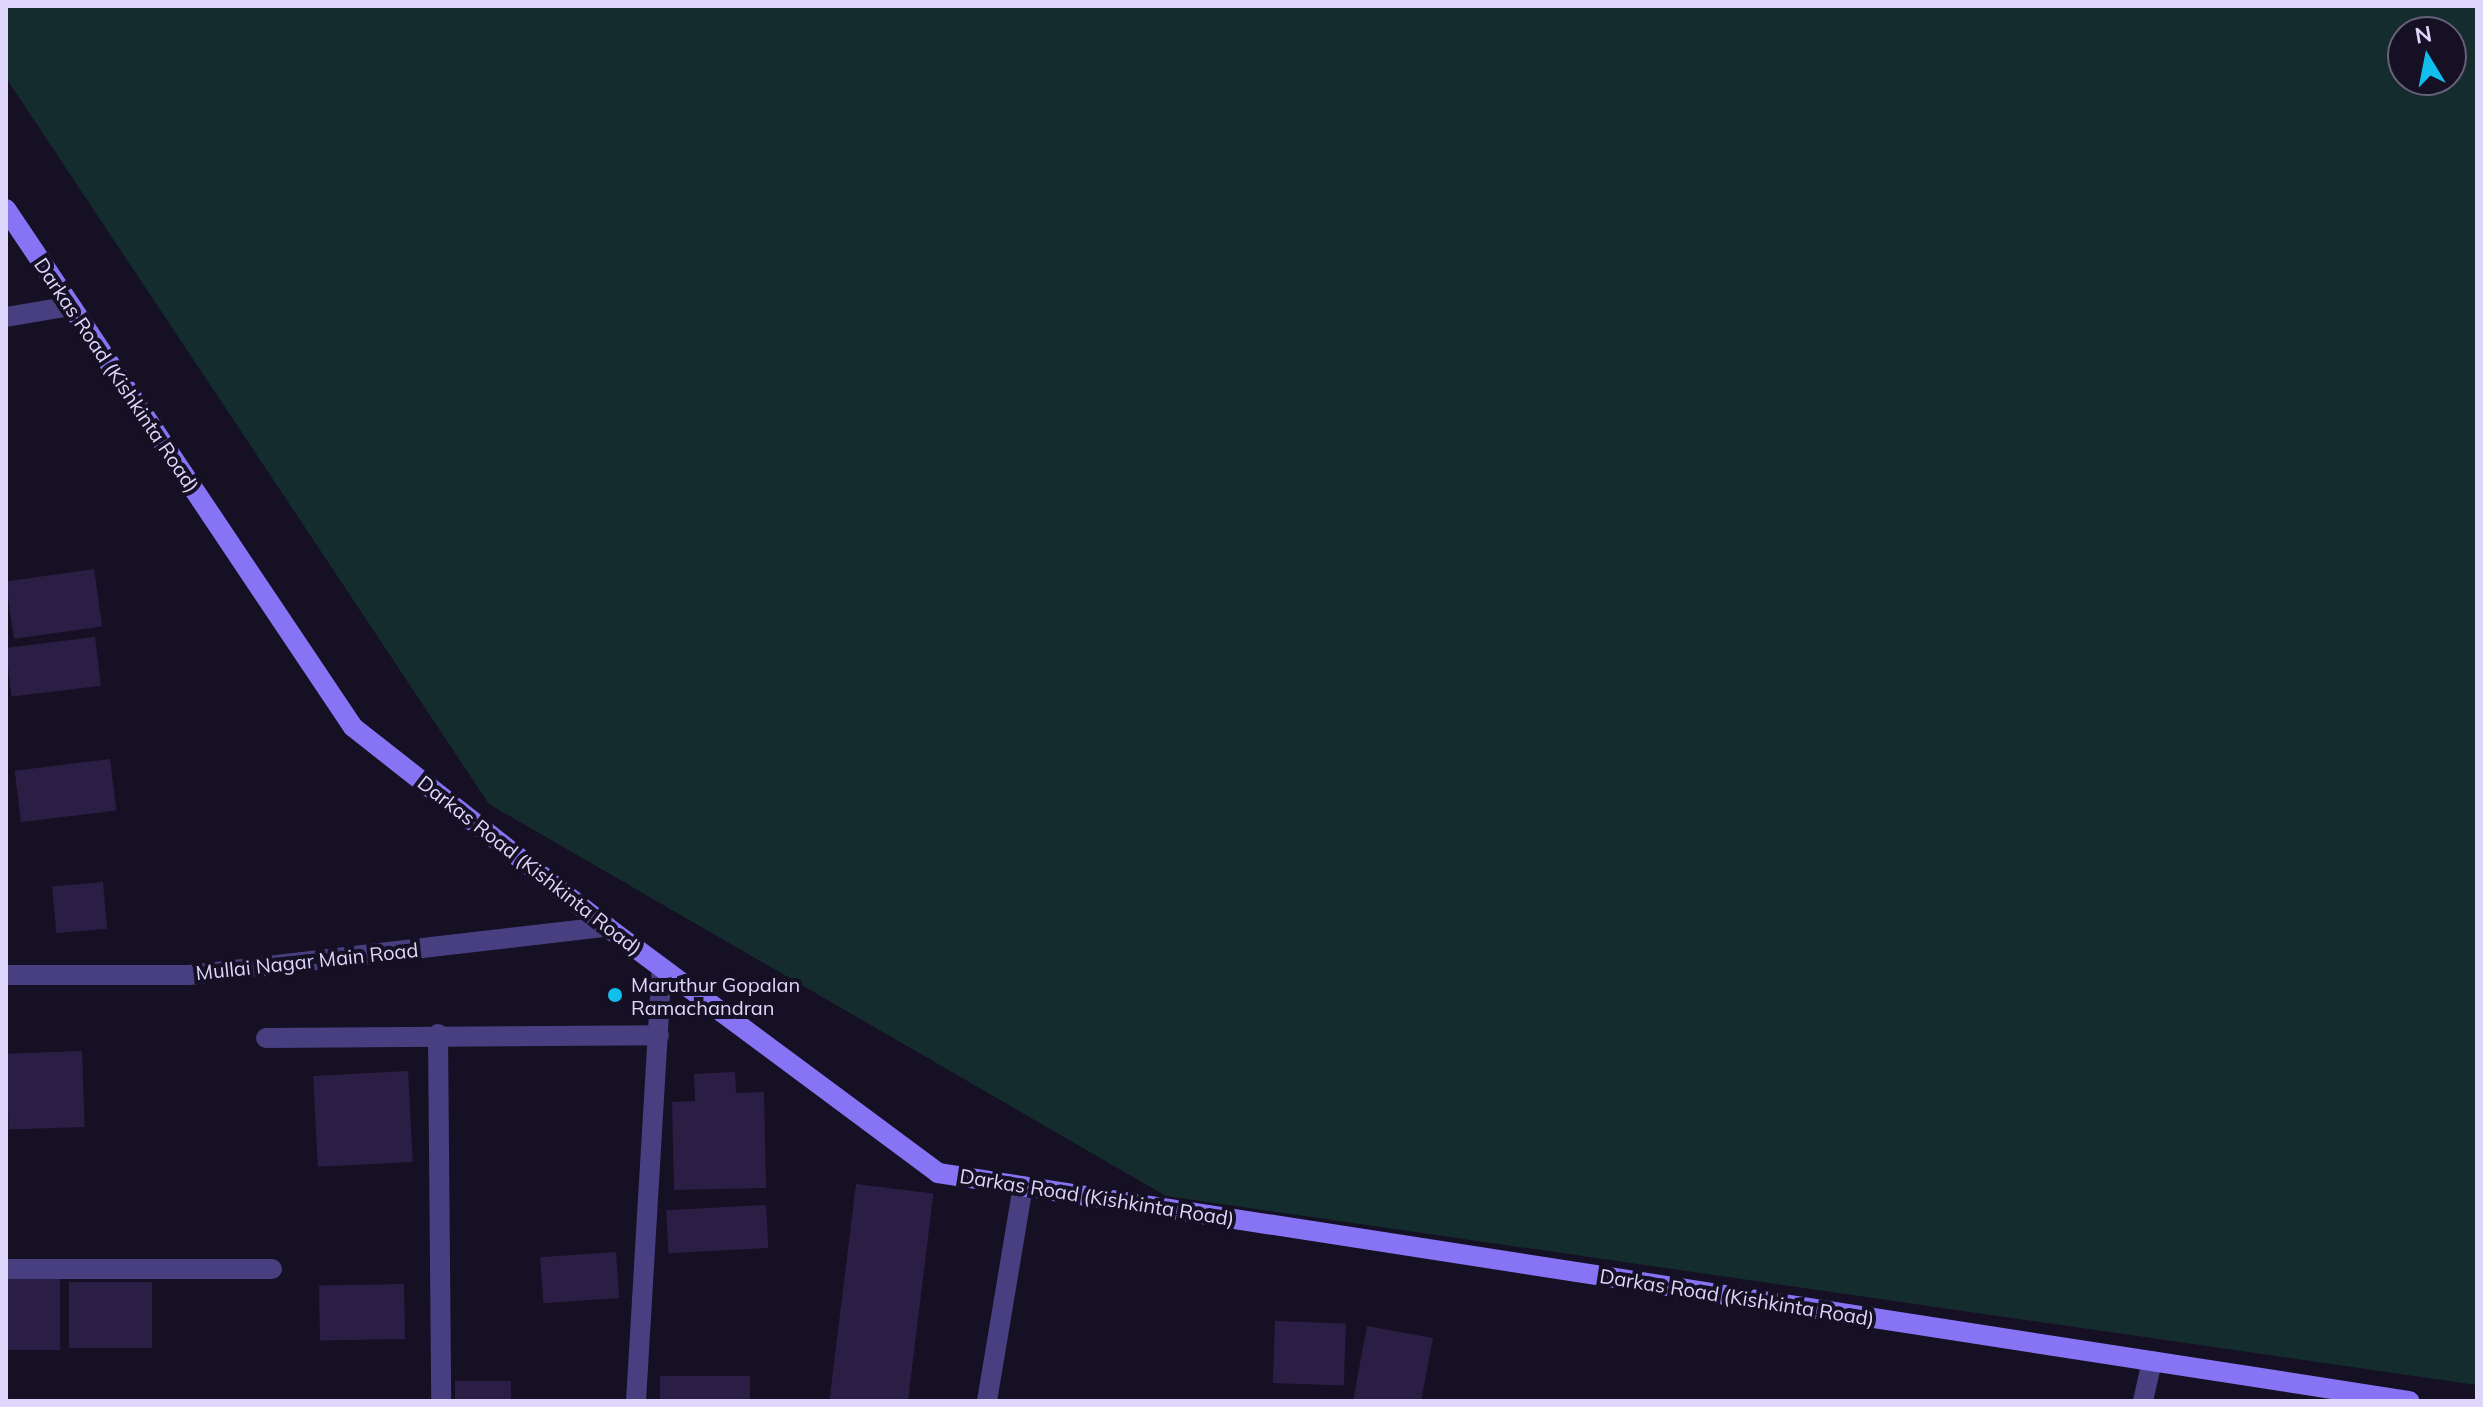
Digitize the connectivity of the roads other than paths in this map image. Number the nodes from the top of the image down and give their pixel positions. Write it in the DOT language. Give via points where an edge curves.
graph roads {
  1 [pos="6,209"];
  2 [pos="71,306"];
  3 [pos="6,317"];
  4 [pos="607,927"];
  5 [pos="7,968"];
  6 [pos="662,969"];
  7 [pos="438,1034"];
  8 [pos="659,1035"];
  9 [pos="266,1038"];
  10 [pos="1023,1186"];
  11 [pos="6,1269"];
  12 [pos="272,1269"];
  13 [pos="2152,1361"];
  14 [pos="441,1401"];
  15 [pos="636,1401"];
  16 [pos="987,1401"];
  17 [pos="2143,1401"];
  18 [pos="2409,1401"];
  1 -- 2 [label="main road, Darkas Road (Kishkinta Road)"];
  2 -- 3 [label="street"];
  2 -- 4 [label="main road, Darkas Road (Kishkinta Road)" via="353,727"];
  4 -- 5 [label="street, Mullai Nagar Main Road" via="189,975"];
  4 -- 6 [label="main road, Darkas Road (Kishkinta Road)"];
  6 -- 8 [label="street"];
  6 -- 10 [label="main road, Darkas Road (Kishkinta Road)" via="938,1173"];
  7 -- 8 [label="street"];
  7 -- 9 [label="street"];
  7 -- 14 [label="street"];
  8 -- 15 [label="street"];
  10 -- 13 [label="main road, Darkas Road (Kishkinta Road)"];
  10 -- 16 [label="street"];
  11 -- 12 [label="street"];
  13 -- 17 [label="street"];
  13 -- 18 [label="main road, Darkas Road (Kishkinta Road)"];
}
